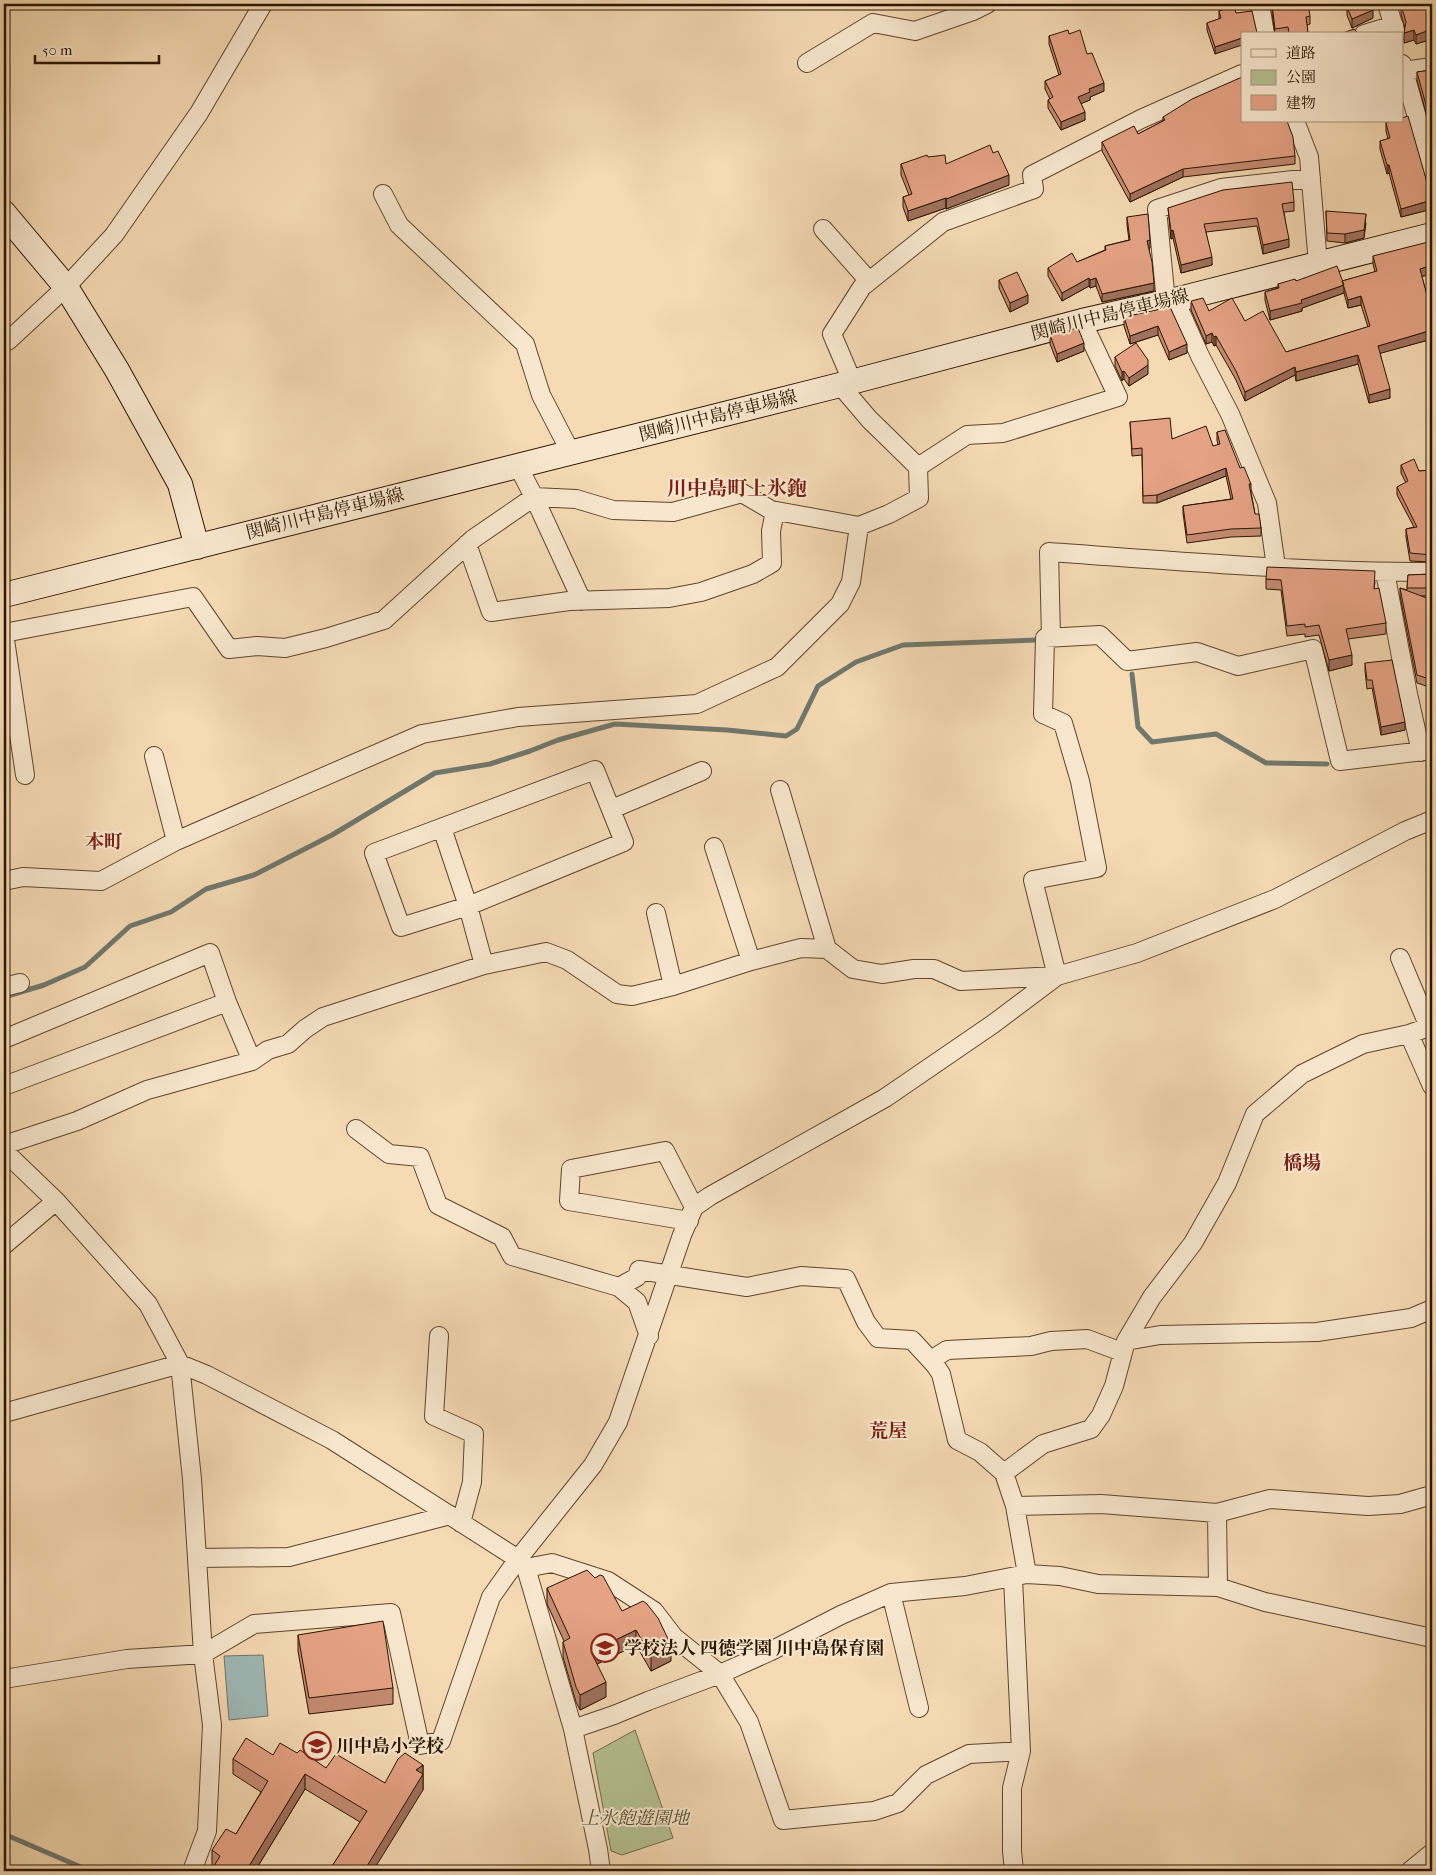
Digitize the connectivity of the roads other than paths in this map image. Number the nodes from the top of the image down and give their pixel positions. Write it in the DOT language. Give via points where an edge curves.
graph roads {
  1 [pos="263,4"];
  2 [pos="987,4"];
  3 [pos="1260,4"];
  4 [pos="1387,4"];
  5 [pos="1395,29"];
  6 [pos="1265,32"];
  7 [pos="1376,32"];
  8 [pos="807,62"];
  9 [pos="1432,67"];
  10 [pos="1404,68"];
  11 [pos="1404,72"];
  12 [pos="1241,74"];
  13 [pos="1295,122"];
  14 [pos="1432,172"];
  15 [pos="1311,178"];
  16 [pos="383,194"];
  17 [pos="4,213"];
  18 [pos="823,229"];
  19 [pos="1432,235"];
  20 [pos="1318,264"];
  21 [pos="869,281"];
  22 [pos="66,286"];
  23 [pos="1170,301"];
  24 [pos="1082,321"];
  25 [pos="4,342"];
  26 [pos="846,383"];
  27 [pos="571,453"];
  28 [pos="518,466"];
  29 [pos="918,467"];
  30 [pos="534,497"];
  31 [pos="775,511"];
  32 [pos="859,526"];
  33 [pos="467,544"];
  34 [pos="197,547"];
  35 [pos="1276,567"];
  36 [pos="1385,572"];
  37 [pos="1432,572"];
  38 [pos="4,594"];
  39 [pos="582,600"];
  40 [pos="4,633"];
  41 [pos="1051,638"];
  42 [pos="1427,751"];
  43 [pos="154,756"];
  44 [pos="702,771"];
  45 [pos="25,774"];
  46 [pos="780,790"];
  47 [pos="612,809"];
  48 [pos="1432,820"];
  49 [pos="442,828"];
  50 [pos="176,842"];
  51 [pos="714,847"];
  52 [pos="4,881"];
  53 [pos="468,906"];
  54 [pos="656,913"];
  55 [pos="827,949"];
  56 [pos="1400,958"];
  57 [pos="751,961"];
  58 [pos="484,965"];
  59 [pos="1057,976"];
  60 [pos="673,986"];
  61 [pos="227,1002"];
  62 [pos="1431,1027"];
  63 [pos="1409,1034"];
  64 [pos="4,1039"];
  65 [pos="252,1061"];
  66 [pos="4,1084"];
  67 [pos="1432,1086"];
  68 [pos="356,1129"];
  69 [pos="4,1145"];
  70 [pos="4,1151"];
  71 [pos="56,1202"];
  72 [pos="692,1214"];
  73 [pos="4,1245"];
  74 [pos="669,1275"];
  75 [pos="619,1287"];
  76 [pos="1432,1309"];
  77 [pos="439,1336"];
  78 [pos="649,1336"];
  79 [pos="1124,1346"];
  80 [pos="931,1360"];
  81 [pos="180,1364"];
  82 [pos="4,1413"];
  83 [pos="1004,1473"];
  84 [pos="1432,1495"];
  85 [pos="1015,1506"];
  86 [pos="1216,1513"];
  87 [pos="455,1519"];
  88 [pos="197,1558"];
  89 [pos="522,1564"];
  90 [pos="1020,1576"];
  91 [pos="1218,1587"];
  92 [pos="892,1594"];
  93 [pos="1432,1638"];
  94 [pos="202,1654"];
  95 [pos="720,1674"];
  96 [pos="4,1679"];
  97 [pos="919,1708"];
  98 [pos="573,1729"];
  99 [pos="1021,1751"];
  100 [pos="1432,1853"];
  101 [pos="192,1871"];
  102 [pos="600,1871"];
  103 [pos="1014,1871"];
  104 [pos="1410,1871"];
  1 -- 22 [label="street" via="199,113 114,235"];
  2 -- 8 [label="street" via="915,31 873,23"];
  3 -- 6 [label="street"];
  4 -- 5 [label="street"];
  5 -- 7 [label="street"];
  9 -- 10 [label="street"];
  11 -- 14 [label="street"];
  12 -- 21 [label="street" via="1140,119 1032,175 1034,189 943,222"];
  13 -- 15 [label="street" via="1309,157"];
  15 -- 20 [label="street"];
  15 -- 23 [label="street" via="1221,188 1158,208"];
  16 -- 27 [label="street" via="398,224 525,344 541,395"];
  17 -- 22 [label="main road"];
  18 -- 21 [label="street"];
  19 -- 20 [label="main road, 関崎川中島停車場線"];
  20 -- 23 [label="main road, 関崎川中島停車場線"];
  21 -- 26 [label="street" via="832,334"];
  22 -- 25 [label="street"];
  22 -- 34 [label="main road" via="180,484"];
  23 -- 24 [label="main road, 関崎川中島停車場線"];
  23 -- 35 [label="street" via="1230,414 1267,504"];
  24 -- 26 [label="main road, 関崎川中島停車場線"];
  24 -- 29 [label="street" via="1118,397 1003,433 967,435"];
  26 -- 27 [label="main road, 関崎川中島停車場線"];
  26 -- 29 [label="street" via="869,419"];
  27 -- 28 [label="main road, 関崎川中島停車場線"];
  28 -- 30 [label="street"];
  28 -- 34 [label="main road, 関崎川中島停車場線"];
  29 -- 32 [label="street" via="918,498"];
  30 -- 31 [label="street" via="576,499 613,510 673,512 742,493"];
  30 -- 33 [label="street"];
  30 -- 39 [label="street"];
  31 -- 32 [label="street"];
  31 -- 39 [label="street" via="771,531 772,563 754,574 701,592 669,598"];
  32 -- 50 [label="street" via="851,582 840,604 777,667 697,704 518,717 422,734"];
  33 -- 39 [label="street" via="491,612"];
  33 -- 40 [label="street" via="384,620 285,648 229,649 193,597"];
  34 -- 38 [label="main road, 関崎川中島停車場線"];
  35 -- 36 [label="street"];
  35 -- 41 [label="street" via="1049,552"];
  36 -- 37 [label="street"];
  36 -- 42 [label="street" via="1408,694"];
  40 -- 45 [label="street"];
  41 -- 42 [label="street" via="1100,635 1127,661 1197,652 1238,666 1313,649 1340,761"];
  41 -- 59 [label="street" via="1046,638 1043,714 1063,723 1080,781 1097,868 1033,880"];
  43 -- 50 [label="street"];
  44 -- 47 [label="street"];
  46 -- 55 [label="street"];
  47 -- 49 [label="street" via="595,770"];
  47 -- 53 [label="street" via="624,842"];
  48 -- 59 [label="street" via="1275,900 1137,953"];
  49 -- 53 [label="street"];
  49 -- 53 [label="street" via="374,853 401,927"];
  50 -- 52 [label="street" via="100,881 22,877"];
  51 -- 57 [label="street"];
  53 -- 58 [label="street"];
  54 -- 60 [label="street"];
  55 -- 57 [label="street" via="801,948"];
  55 -- 59 [label="street" via="853,969 882,974 914,968 934,969 961,981"];
  56 -- 62 [label="street"];
  57 -- 60 [label="street"];
  58 -- 60 [label="street" via="546,952 567,960 617,994 632,996"];
  58 -- 65 [label="street" via="323,1017 288,1044 268,1050"];
  59 -- 72 [label="street" via="885,1098 710,1196"];
  61 -- 64 [label="street" via="210,953"];
  61 -- 65 [label="street"];
  61 -- 66 [label="street"];
  62 -- 63 [label="street"];
  63 -- 67 [label="street"];
  63 -- 79 [label="street" via="1363,1044 1302,1074 1255,1114 1227,1183 1193,1243 1152,1297"];
  65 -- 69 [label="street" via="147,1090 77,1121"];
  68 -- 75 [label="street" via="389,1154 420,1157 438,1205 502,1237 512,1256"];
  70 -- 71 [label="street"];
  71 -- 73 [label="street"];
  71 -- 81 [label="street" via="148,1304"];
  72 -- 72 [label="street" via="569,1201 571,1169 665,1151"];
  72 -- 74 [label="street"];
  74 -- 75 [label="street" via="639,1270 637,1277"];
  74 -- 78 [label="street"];
  74 -- 80 [label="street" via="747,1287 801,1276 846,1279 866,1322 878,1338 912,1340"];
  75 -- 78 [label="street" via="637,1302"];
  76 -- 79 [label="street" via="1411,1318 1317,1332 1160,1335"];
  77 -- 87 [label="street" via="434,1416 474,1434 472,1482"];
  78 -- 89 [label="street" via="618,1422 593,1465"];
  79 -- 80 [label="street" via="1087,1340 1051,1341 1031,1346 947,1350"];
  79 -- 83 [label="street" via="1114,1386 1102,1415 1091,1428 1043,1444"];
  80 -- 83 [label="street" via="941,1374 956,1440 980,1452"];
  81 -- 82 [label="street"];
  81 -- 87 [label="street" via="332,1440"];
  81 -- 88 [label="street"];
  83 -- 85 [label="street"];
  84 -- 86 [label="street" via="1400,1504 1368,1506 1270,1499"];
  85 -- 86 [label="street" via="1101,1504"];
  85 -- 90 [label="street"];
  86 -- 91 [label="street"];
  87 -- 88 [label="street" via="289,1557"];
  87 -- 89 [label="street"];
  88 -- 94 [label="street"];
  89 -- 94 [label="street" via="491,1597 441,1741 420,1745 391,1613 254,1624"];
  89 -- 95 [label="street" via="552,1563 608,1581 654,1611 674,1637"];
  89 -- 98 [label="street"];
  90 -- 91 [label="street" via="1060,1576 1098,1584"];
  90 -- 92 [label="street"];
  90 -- 99 [label="street"];
  91 -- 93 [label="street" via="1265,1602"];
  92 -- 95 [label="street"];
  92 -- 97 [label="street"];
  94 -- 96 [label="street" via="127,1659"];
  94 -- 101 [label="street" via="212,1725 207,1831"];
  95 -- 98 [label="street"];
  95 -- 99 [label="street" via="749,1722 783,1820 874,1811 898,1803 926,1776 969,1754"];
  98 -- 102 [label="street"];
  99 -- 103 [label="street" via="1012,1788"];
  100 -- 104 [label="street"];
}
